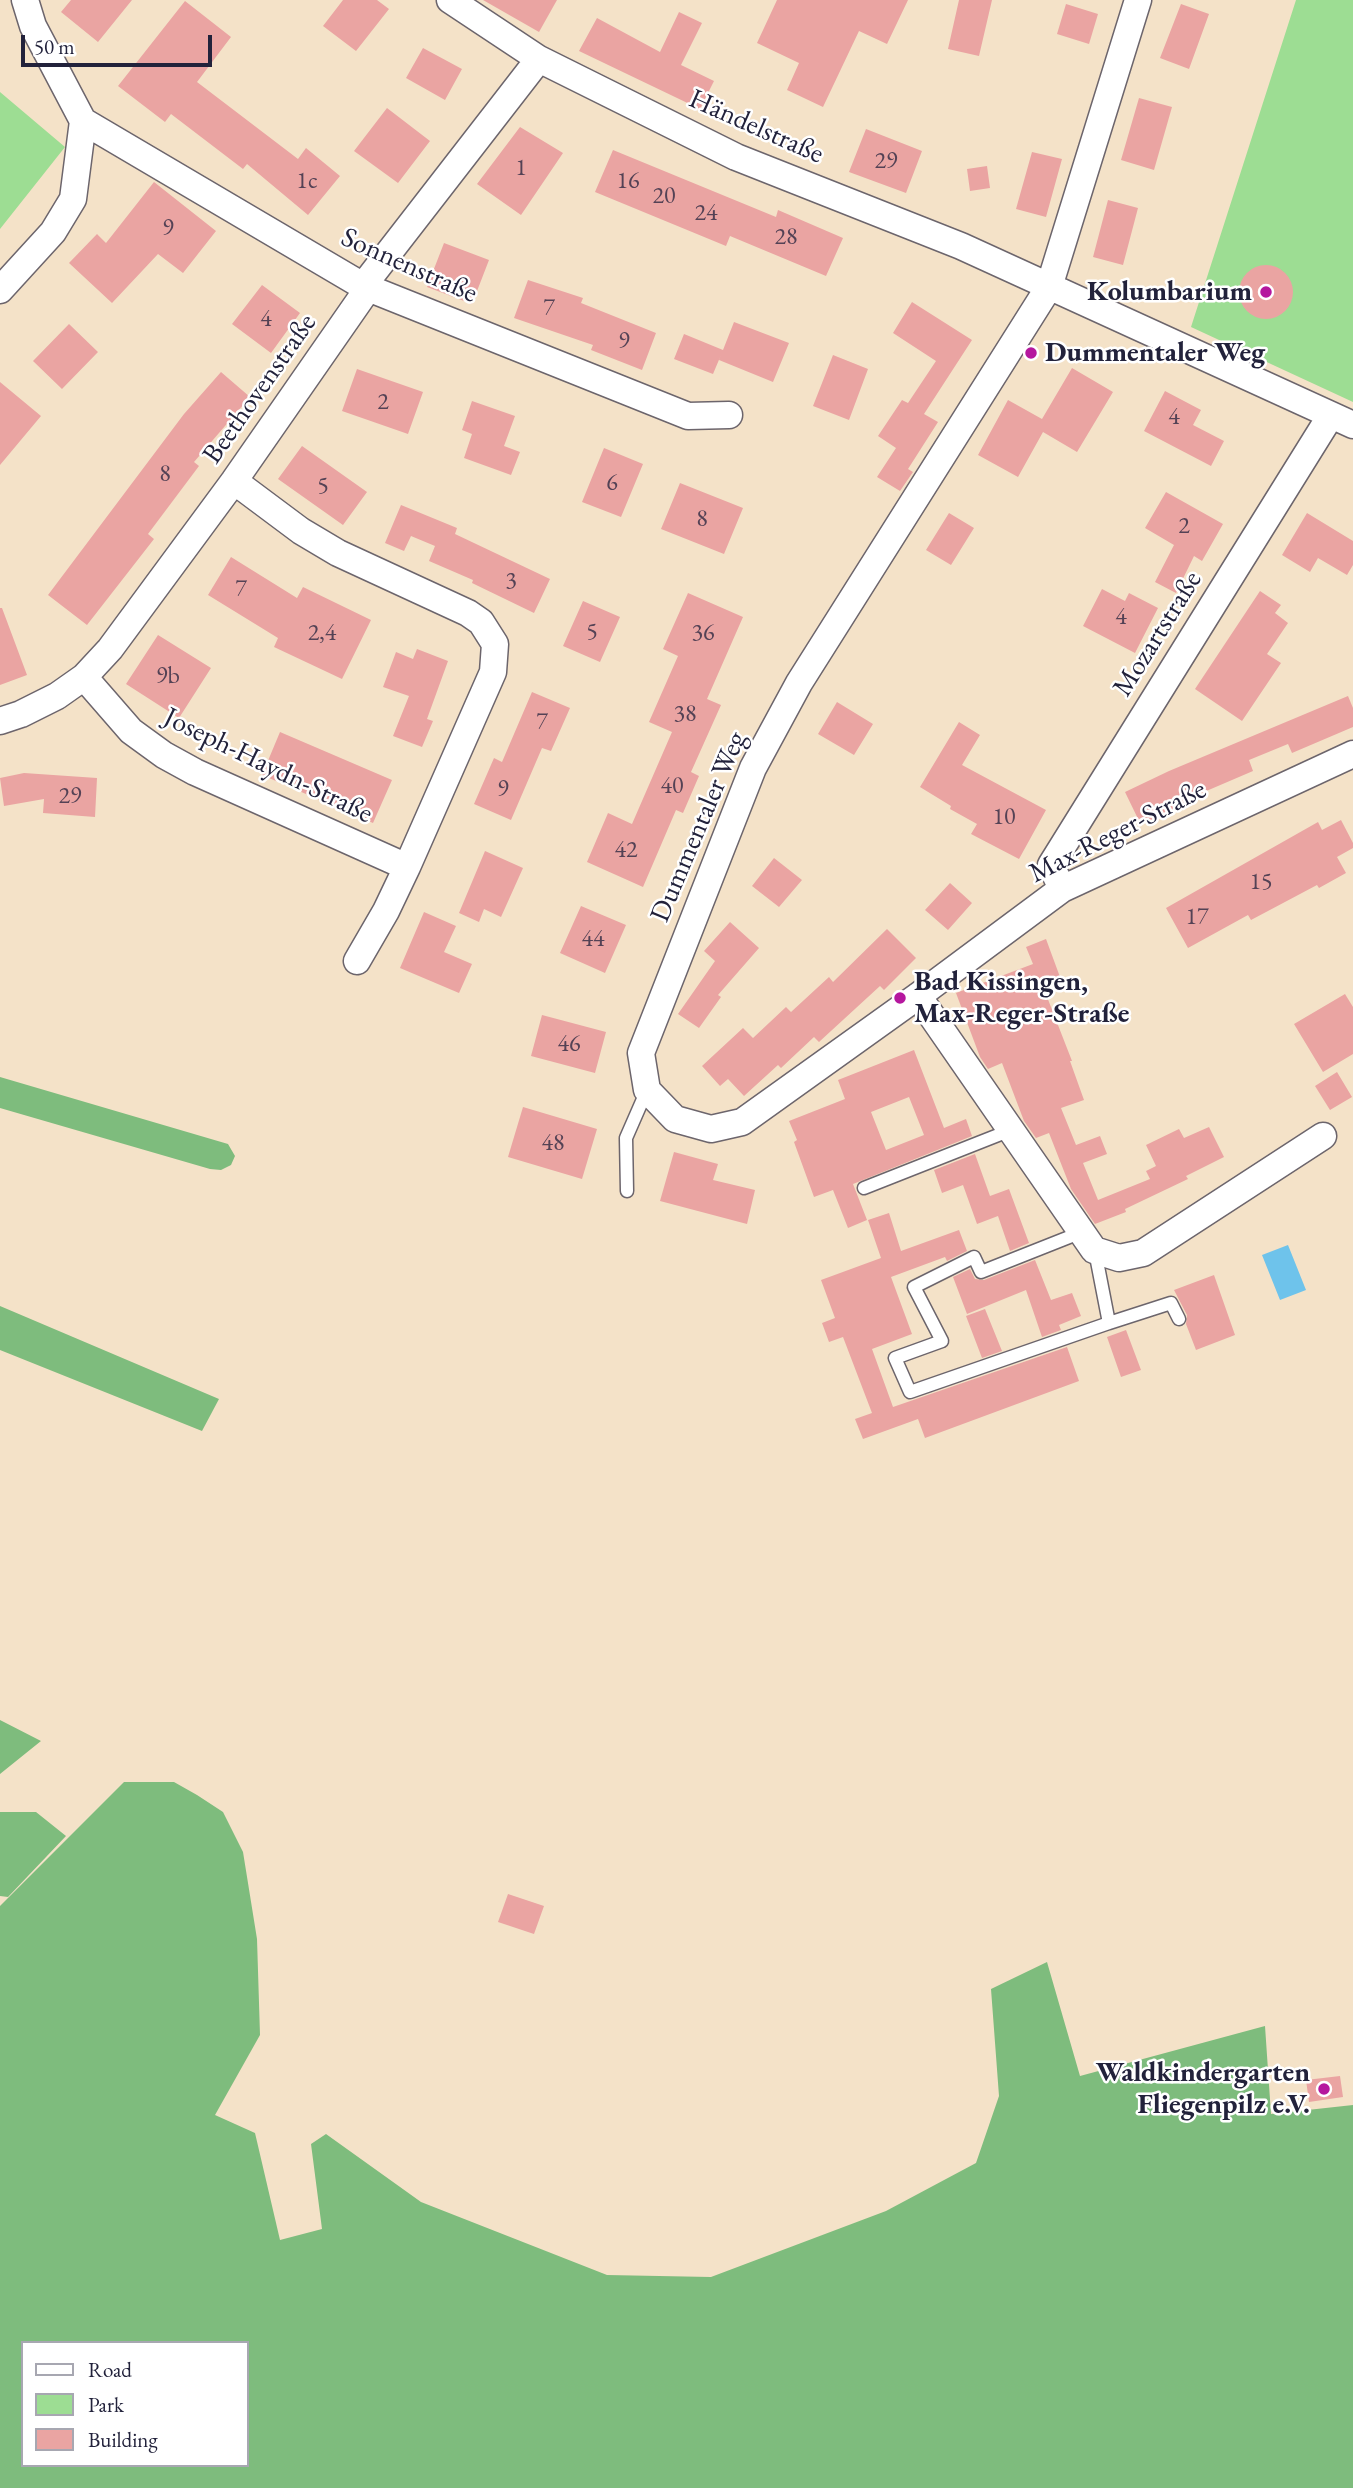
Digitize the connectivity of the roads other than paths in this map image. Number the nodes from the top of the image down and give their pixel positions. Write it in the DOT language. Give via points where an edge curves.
graph roads {
  1 [pos="25,0"];
  2 [pos="450,0"];
  3 [pos="1138,0"];
  4 [pos="539,60"];
  5 [pos="83,121"];
  6 [pos="363,286"];
  7 [pos="1049,288"];
  8 [pos="0,290"];
  9 [pos="729,415"];
  10 [pos="1342,420"];
  11 [pos="234,481"];
  12 [pos="84,677"];
  13 [pos="0,722"];
  14 [pos="1353,754"];
  15 [pos="407,867"];
  16 [pos="1062,889"];
  17 [pos="357,961"];
  18 [pos="918,996"];
  19 [pos="647,1090"];
  20 [pos="1011,1130"];
  21 [pos="1323,1136"];
  22 [pos="864,1188"];
  23 [pos="627,1191"];
  24 [pos="1088,1241"];
  25 [pos="1179,1319"];
  26 [pos="1109,1323"];
  1 -- 5 [label="street" via="33,26"];
  2 -- 4 [label="street, Händelstraße"];
  3 -- 7 [label="street, Dummentaler Weg"];
  4 -- 6 [label="street, Beethovenstraße"];
  4 -- 7 [label="street, Händelstraße" via="736,157 961,246"];
  5 -- 6 [label="street, Sonnenstraße"];
  5 -- 8 [label="street" via="73,200 53,232"];
  6 -- 9 [label="street, Sonnenstraße" via="688,416"];
  6 -- 11 [label="street, Beethovenstraße" via="362,297"];
  7 -- 10 [label="street, Händelstraße"];
  7 -- 19 [label="street, Dummentaler Weg" via="799,683 753,768 641,1053"];
  10 -- 16 [label="street, Mozartstraße" via="1051,866"];
  11 -- 12 [label="street, Beethovenstraße" via="110,649"];
  11 -- 15 [label="street" via="338,553 468,613 481,622 495,644 493,672"];
  12 -- 13 [label="street, Beethovenstraße" via="57,696"];
  12 -- 15 [label="street, Joseph-Haydn-Straße" via="131,731 164,755"];
  14 -- 16 [label="street, Max-Reger-Straße"];
  15 -- 17 [label="street"];
  16 -- 18 [label="street, Max-Reger-Straße"];
  18 -- 19 [label="street, Max-Reger-Straße" via="742,1122 711,1129 675,1119"];
  18 -- 20 [label="street"];
  19 -- 23 [label="lane" via="626,1138"];
  20 -- 22 [label="lane"];
  20 -- 24 [label="street"];
  21 -- 24 [label="street" via="1143,1253 1119,1258"];
  24 -- 26 [label="lane"];
  24 -- 26 [label="lane" via="981,1272 974,1257 914,1287 942,1341 895,1359 909,1392"];
  25 -- 26 [label="lane" via="1171,1303"];
}
